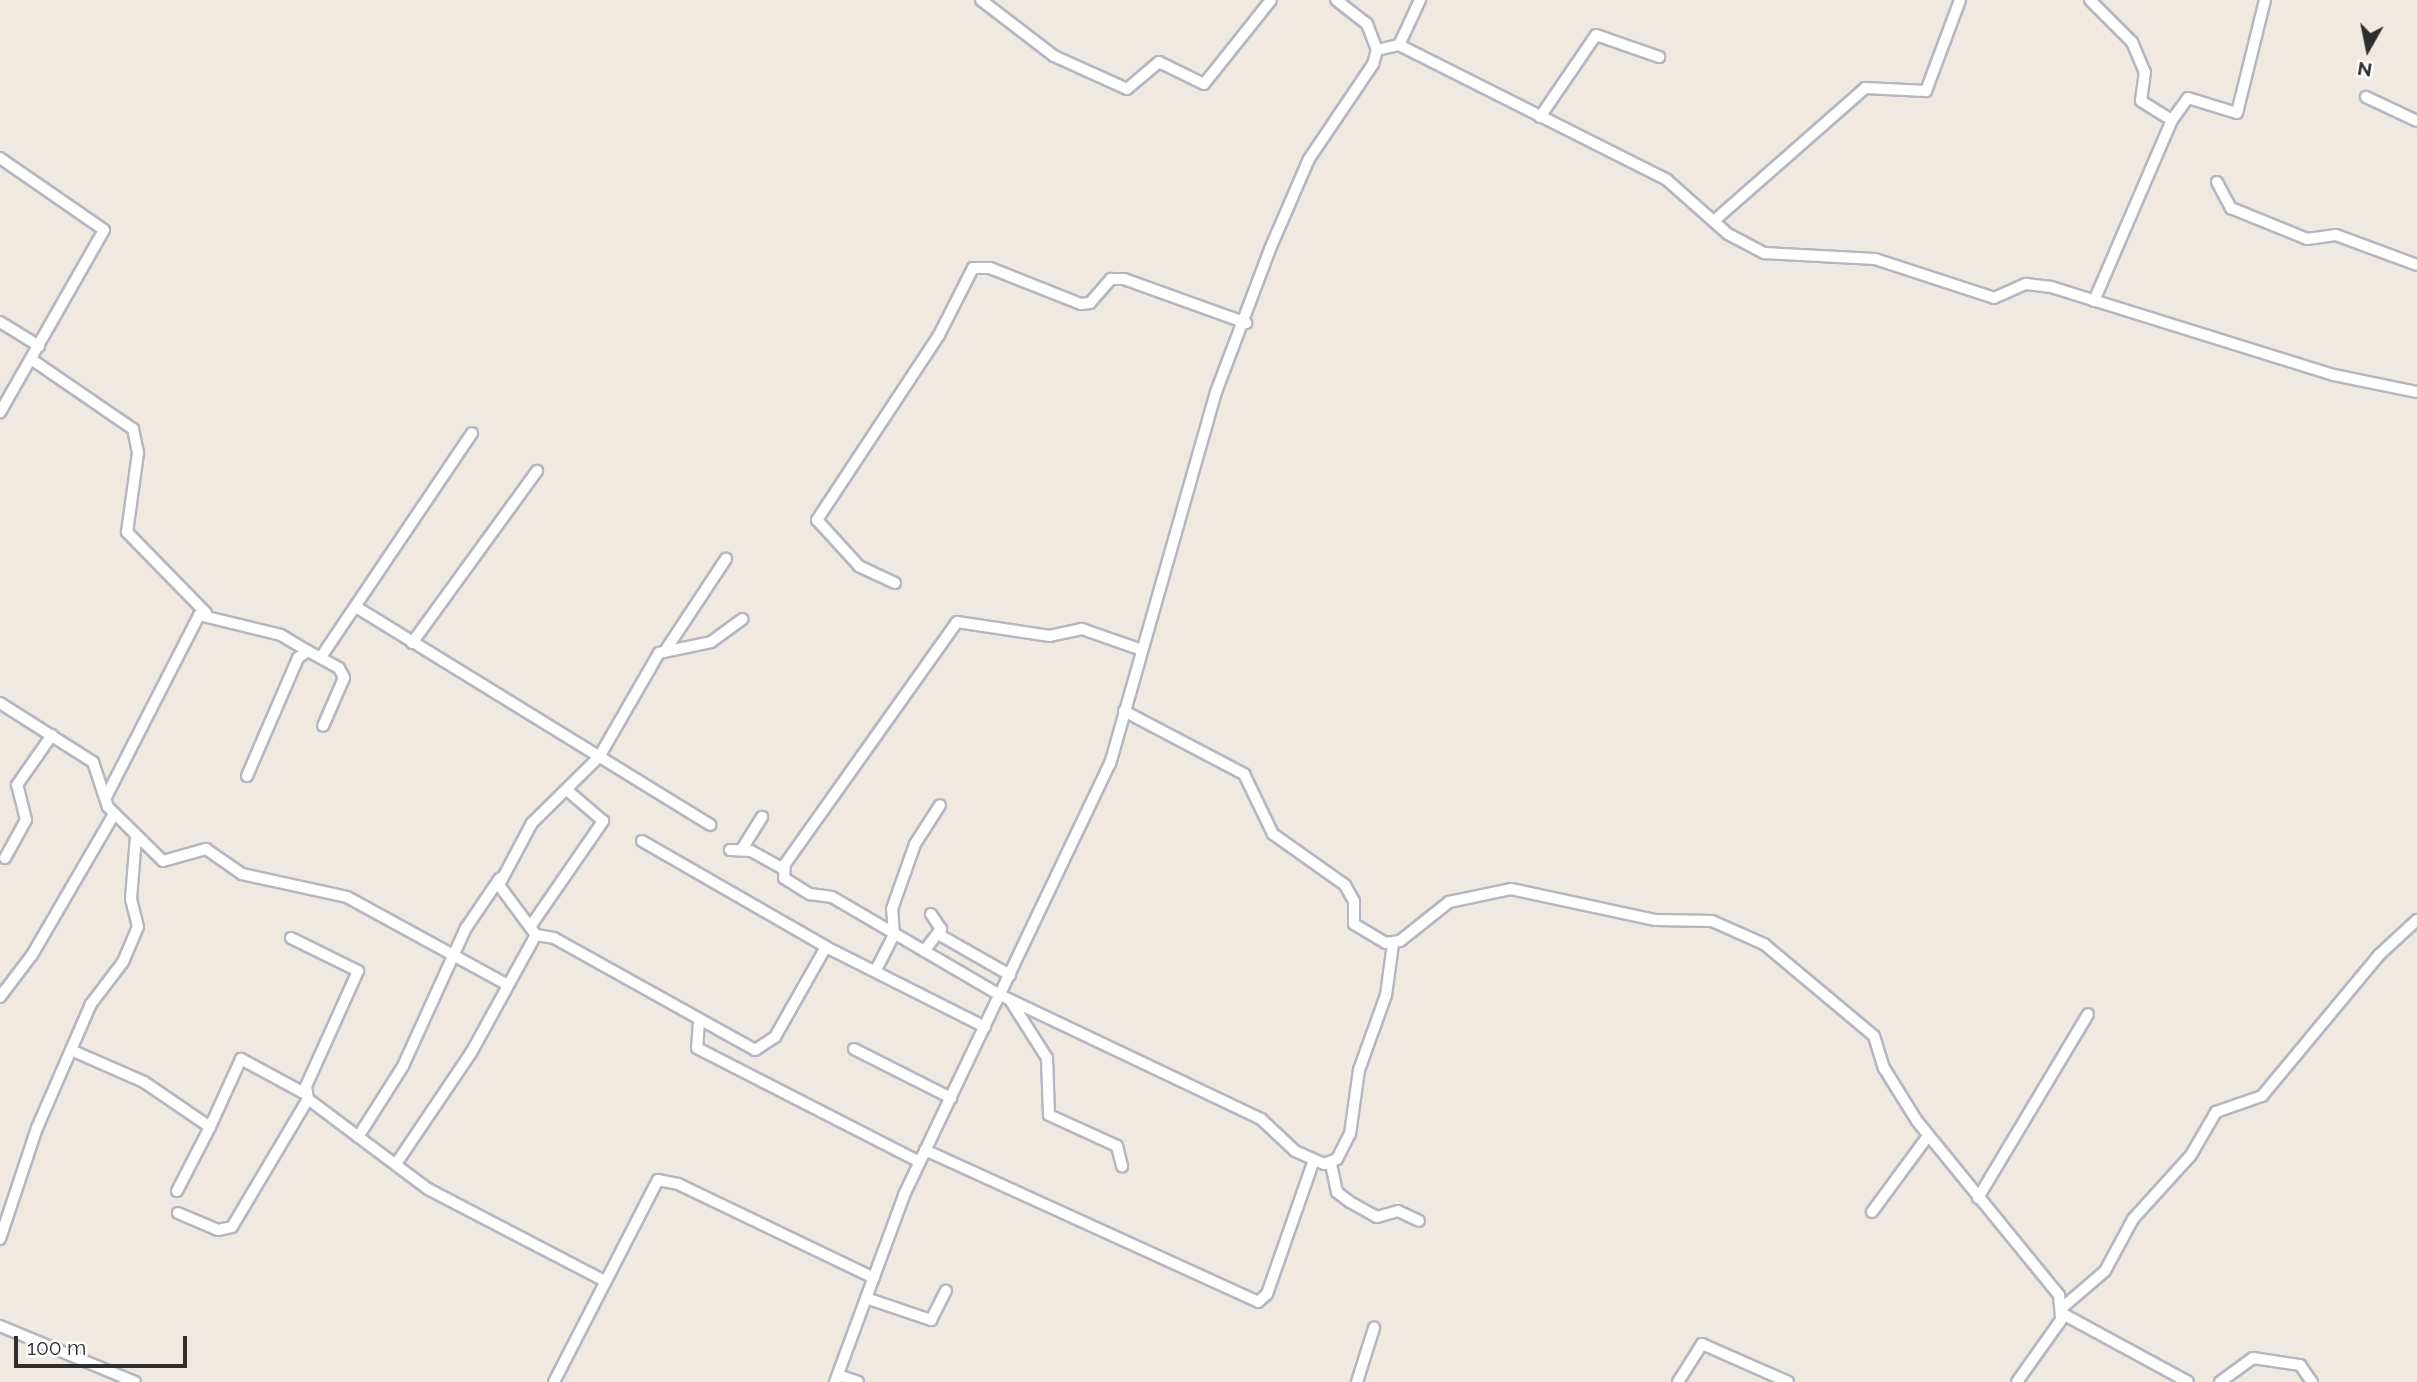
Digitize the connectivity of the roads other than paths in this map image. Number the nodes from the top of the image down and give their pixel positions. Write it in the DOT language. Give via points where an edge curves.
graph roads {
  1 [pos="981,0"];
  2 [pos="1271,0"];
  3 [pos="1336,0"];
  4 [pos="1420,0"];
  5 [pos="1960,0"];
  6 [pos="2090,0"];
  7 [pos="2265,0"];
  8 [pos="1399,44"];
  9 [pos="1377,50"];
  10 [pos="1659,58"];
  11 [pos="2366,97"];
  12 [pos="1540,117"];
  13 [pos="2172,120"];
  14 [pos="2417,121"];
  15 [pos="0,158"];
  16 [pos="2217,182"];
  17 [pos="1714,220"];
  18 [pos="2417,265"];
  19 [pos="2094,301"];
  20 [pos="0,322"];
  21 [pos="1246,323"];
  22 [pos="39,346"];
  23 [pos="31,359"];
  24 [pos="2417,393"];
  25 [pos="2,405"];
  26 [pos="472,433"];
  27 [pos="537,471"];
  28 [pos="726,559"];
  29 [pos="895,583"];
  30 [pos="356,607"];
  31 [pos="206,613"];
  32 [pos="743,619"];
  33 [pos="412,643"];
  34 [pos="667,648"];
  35 [pos="1142,650"];
  36 [pos="308,651"];
  37 [pos="321,657"];
  38 [pos="0,703"];
  39 [pos="1124,711"];
  40 [pos="323,726"];
  41 [pos="52,735"];
  42 [pos="600,757"];
  43 [pos="247,776"];
  44 [pos="567,790"];
  45 [pos="106,797"];
  46 [pos="940,805"];
  47 [pos="114,814"];
  48 [pos="762,817"];
  49 [pos="710,825"];
  50 [pos="136,837"];
  51 [pos="642,841"];
  52 [pos="742,849"];
  53 [pos="730,850"];
  54 [pos="5,858"];
  55 [pos="783,869"];
  56 [pos="500,878"];
  57 [pos="931,914"];
  58 [pos="2417,919"];
  59 [pos="533,931"];
  60 [pos="894,934"];
  61 [pos="938,934"];
  62 [pos="291,938"];
  63 [pos="1393,944"];
  64 [pos="827,947"];
  65 [pos="924,951"];
  66 [pos="453,955"];
  67 [pos="876,970"];
  68 [pos="1010,975"];
  69 [pos="506,984"];
  70 [pos="0,997"];
  71 [pos="1005,997"];
  72 [pos="2088,1014"];
  73 [pos="699,1021"];
  74 [pos="985,1027"];
  75 [pos="854,1049"];
  76 [pos="71,1050"];
  77 [pos="306,1096"];
  78 [pos="951,1098"];
  79 [pos="210,1127"];
  80 [pos="1928,1136"];
  81 [pos="358,1137"];
  82 [pos="925,1150"];
  83 [pos="1314,1160"];
  84 [pos="920,1161"];
  85 [pos="396,1164"];
  86 [pos="1331,1164"];
  87 [pos="1122,1166"];
  88 [pos="177,1191"];
  89 [pos="1979,1198"];
  90 [pos="1872,1212"];
  91 [pos="178,1213"];
  92 [pos="1419,1221"];
  93 [pos="0,1239"];
  94 [pos="874,1278"];
  95 [pos="605,1281"];
  96 [pos="946,1291"];
  97 [pos="866,1298"];
  98 [pos="2063,1310"];
  99 [pos="0,1326"];
  100 [pos="1374,1328"];
  101 [pos="837,1378"];
  102 [pos="135,1382"];
  103 [pos="554,1382"];
  104 [pos="858,1382"];
  105 [pos="1357,1382"];
  106 [pos="1678,1382"];
  107 [pos="1788,1382"];
  108 [pos="2017,1382"];
  109 [pos="2188,1382"];
  110 [pos="2220,1382"];
  111 [pos="2312,1382"];
  1 -- 2 [label="street" via="1054,56 1127,89 1159,62 1205,84"];
  3 -- 9 [label="street" via="1367,23"];
  4 -- 8 [label="street"];
  5 -- 17 [label="street" via="1926,91 1866,88"];
  6 -- 13 [label="street" via="2128,34 2146,72 2141,101"];
  7 -- 13 [label="street" via="2237,113 2188,98"];
  8 -- 9 [label="street"];
  8 -- 12 [label="street"];
  9 -- 21 [label="street" via="1365,82 1309,159 1270,249"];
  10 -- 12 [label="street" via="1595,35"];
  11 -- 14 [label="street"];
  12 -- 17 [label="street" via="1667,180"];
  13 -- 19 [label="street"];
  15 -- 22 [label="street" via="103,225"];
  16 -- 18 [label="street" via="2231,208 2308,239 2336,235"];
  17 -- 19 [label="street" via="1750,247 1779,257 1875,259 1969,294 2004,297 2033,284"];
  19 -- 24 [label="street" via="2266,348 2334,374"];
  20 -- 22 [label="street"];
  21 -- 29 [label="street" via="1124,279 1111,279 1090,303 1081,304 990,268 973,268 939,335 817,520 859,566"];
  21 -- 35 [label="street" via="1216,392"];
  22 -- 23 [label="street"];
  23 -- 25 [label="street"];
  23 -- 31 [label="street" via="133,429 138,453 127,532"];
  26 -- 30 [label="street"];
  27 -- 33 [label="street"];
  28 -- 34 [label="street"];
  30 -- 33 [label="street"];
  30 -- 37 [label="street"];
  31 -- 36 [label="street" via="289,638"];
  31 -- 45 [label="street" via="189,629"];
  32 -- 34 [label="street" via="712,642"];
  33 -- 42 [label="street"];
  34 -- 42 [label="street" via="653,661"];
  35 -- 39 [label="street"];
  35 -- 55 [label="street" via="1082,629 1049,636 957,622"];
  36 -- 37 [label="street"];
  36 -- 43 [label="street" via="298,658"];
  37 -- 40 [label="street" via="344,678"];
  38 -- 41 [label="street"];
  39 -- 63 [label="street" via="1244,775 1273,834 1345,885 1358,929"];
  39 -- 68 [label="street" via="1110,764"];
  41 -- 45 [label="street" via="93,762"];
  41 -- 54 [label="street" via="17,785 27,813"];
  42 -- 44 [label="street"];
  42 -- 49 [label="street"];
  44 -- 56 [label="street" via="532,823"];
  44 -- 59 [label="street" via="603,821"];
  45 -- 47 [label="street"];
  46 -- 60 [label="street" via="900,884 892,909"];
  47 -- 50 [label="street"];
  47 -- 70 [label="street" via="32,955"];
  48 -- 52 [label="street"];
  50 -- 66 [label="street" via="163,861 206,849 242,874 347,897"];
  50 -- 76 [label="street" via="131,899 138,927 123,962 102,983"];
  51 -- 64 [label="street"];
  52 -- 53 [label="street"];
  52 -- 55 [label="street"];
  55 -- 60 [label="street" via="784,878 806,892 832,897"];
  56 -- 59 [label="street"];
  56 -- 66 [label="street"];
  57 -- 61 [label="street" via="941,924"];
  58 -- 98 [label="street" via="2379,955 2262,1096 2216,1112 2191,1156 2133,1219 2117,1256 2079,1299"];
  59 -- 69 [label="street"];
  59 -- 73 [label="street" via="554,938"];
  60 -- 65 [label="street"];
  60 -- 67 [label="street"];
  61 -- 65 [label="street"];
  61 -- 68 [label="street"];
  62 -- 77 [label="street" via="358,971"];
  63 -- 80 [label="street" via="1448,902 1493,890 1529,891 1666,922 1725,924 1764,944 1874,1036 1889,1077"];
  63 -- 86 [label="street" via="1386,995 1359,1070 1350,1134"];
  64 -- 67 [label="street"];
  64 -- 73 [label="street" via="764,1048 745,1047"];
  65 -- 71 [label="street"];
  66 -- 69 [label="street"];
  66 -- 81 [label="street" via="403,1066"];
  67 -- 74 [label="street"];
  68 -- 71 [label="street"];
  69 -- 85 [label="street" via="471,1053"];
  71 -- 74 [label="street"];
  71 -- 83 [label="street" via="1261,1119"];
  71 -- 87 [label="street" via="1047,1058 1049,1115 1117,1146"];
  72 -- 89 [label="street"];
  73 -- 84 [label="street" via="697,1048"];
  74 -- 78 [label="street"];
  75 -- 78 [label="street"];
  76 -- 79 [label="street" via="144,1082"];
  76 -- 93 [label="street"];
  77 -- 79 [label="street" via="241,1059"];
  77 -- 81 [label="street"];
  77 -- 91 [label="street" via="233,1227 218,1230"];
  78 -- 82 [label="street"];
  79 -- 88 [label="street"];
  80 -- 89 [label="street"];
  80 -- 90 [label="street"];
  81 -- 85 [label="street"];
  82 -- 83 [label="street" via="1258,1302 1268,1294"];
  82 -- 84 [label="street"];
  83 -- 86 [label="street"];
  84 -- 94 [label="street"];
  85 -- 95 [label="street" via="464,1211"];
  86 -- 92 [label="street" via="1337,1192 1350,1202 1377,1217 1398,1212"];
  89 -- 98 [label="street"];
  94 -- 95 [label="street" via="667,1180 652,1187"];
  94 -- 97 [label="street"];
  95 -- 103 [label="street"];
  96 -- 97 [label="street" via="931,1320"];
  97 -- 101 [label="street"];
  98 -- 108 [label="street"];
  98 -- 109 [label="street"];
  99 -- 102 [label="street"];
  100 -- 105 [label="street"];
  101 -- 104 [label="street"];
  106 -- 107 [label="street" via="1702,1343"];
  110 -- 111 [label="street" via="2253,1358 2300,1365"];
}
